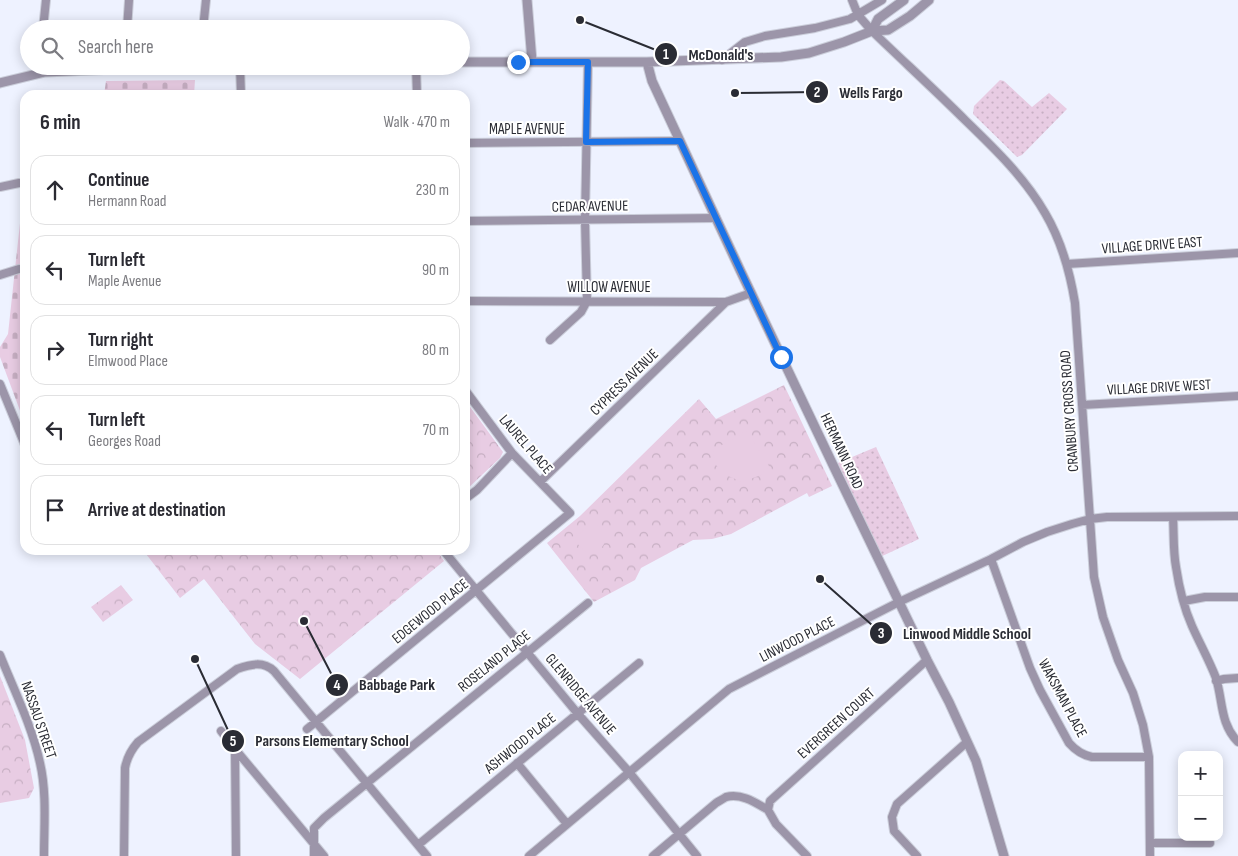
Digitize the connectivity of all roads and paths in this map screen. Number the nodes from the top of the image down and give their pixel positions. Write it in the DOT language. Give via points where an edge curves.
graph roads {
  1 [pos="46,0"];
  2 [pos="129,0"];
  3 [pos="206,0"];
  4 [pos="527,0"];
  5 [pos="852,0"];
  6 [pos="882,0"];
  7 [pos="904,0"];
  8 [pos="929,0"];
  9 [pos="858,15"];
  10 [pos="44,20"];
  11 [pos="128,20"];
  12 [pos="204,20"];
  13 [pos="872,31"];
  14 [pos="722,60"];
  15 [pos="470,62"];
  16 [pos="532,62"];
  17 [pos="588,62"];
  18 [pos="647,62"];
  19 [pos="25,75"];
  20 [pos="240,75"];
  21 [pos="416,75"];
  22 [pos="0,83"];
  23 [pos="241,90"];
  24 [pos="417,90"];
  25 [pos="680,141"];
  26 [pos="586,142"];
  27 [pos="470,143"];
  28 [pos="18,183"];
  29 [pos="0,187"];
  30 [pos="716,218"];
  31 [pos="585,220"];
  32 [pos="470,221"];
  33 [pos="1238,253"];
  34 [pos="1067,264"];
  35 [pos="19,269"];
  36 [pos="0,275"];
  37 [pos="751,293"];
  38 [pos="470,301"];
  39 [pos="587,301"];
  40 [pos="726,302"];
  41 [pos="550,340"];
  42 [pos="0,384"];
  43 [pos="1238,396"];
  44 [pos="470,397"];
  45 [pos="1082,405"];
  46 [pos="20,433"];
  47 [pos="512,454"];
  48 [pos="540,482"];
  49 [pos="470,495"];
  50 [pos="570,513"];
  51 [pos="1238,516"];
  52 [pos="1172,517"];
  53 [pos="1090,519"];
  54 [pos="447,555"];
  55 [pos="990,559"];
  56 [pos="477,590"];
  57 [pos="1238,597"];
  58 [pos="1184,601"];
  59 [pos="588,602"];
  60 [pos="899,602"];
  61 [pos="527,652"];
  62 [pos="0,655"];
  63 [pos="927,660"];
  64 [pos="639,663"];
  65 [pos="1238,678"];
  66 [pos="1216,681"];
  67 [pos="578,714"];
  68 [pos="316,722"];
  69 [pos="307,729"];
  70 [pos="221,731"];
  71 [pos="967,742"];
  72 [pos="1238,742"];
  73 [pos="235,749"];
  74 [pos="1148,757"];
  75 [pos="517,762"];
  76 [pos="629,772"];
  77 [pos="366,782"];
  78 [pos="768,810"];
  79 [pos="567,824"];
  80 [pos="680,834"];
  81 [pos="314,843"];
  82 [pos="1150,843"];
  83 [pos="1210,843"];
  84 [pos="418,845"];
  85 [pos="44,856"];
  86 [pos="124,856"];
  87 [pos="236,856"];
  88 [pos="314,856"];
  89 [pos="324,856"];
  90 [pos="427,856"];
  91 [pos="529,856"];
  92 [pos="653,856"];
  93 [pos="697,856"];
  94 [pos="807,856"];
  95 [pos="917,856"];
  96 [pos="1004,856"];
  97 [pos="1150,856"];
  1 -- 10 [label="street"];
  2 -- 11 [label="street"];
  3 -- 12 [label="street"];
  4 -- 16 [label="street"];
  5 -- 9 [label="street, CRANBURY CROSS ROAD"];
  6 -- 9 [label="street"];
  7 -- 13 [label="street" via="878,19"];
  8 -- 13 [label="street" via="888,30"];
  9 -- 13 [label="street, CRANBURY CROSS ROAD"];
  9 -- 14 [label="street" via="745,42"];
  13 -- 14 [label="street" via="809,53"];
  13 -- 34 [label="street, CRANBURY CROSS ROAD" via="996,150 1031,191 1052,227"];
  14 -- 18 [label="street"];
  15 -- 16 [label="street"];
  16 -- 17 [label="street"];
  17 -- 18 [label="street"];
  17 -- 26 [label="street"];
  18 -- 25 [label="street, HERMANN ROAD" via="652,81"];
  19 -- 22 [label="street"];
  20 -- 23 [label="street"];
  21 -- 24 [label="street"];
  25 -- 26 [label="street, MAPLE AVENUE"];
  25 -- 30 [label="street, HERMANN ROAD"];
  26 -- 27 [label="street, MAPLE AVENUE"];
  26 -- 31 [label="street"];
  28 -- 29 [label="street"];
  30 -- 31 [label="street, CEDAR AVENUE"];
  30 -- 37 [label="street, HERMANN ROAD"];
  31 -- 32 [label="street, CEDAR AVENUE"];
  31 -- 39 [label="street"];
  33 -- 34 [label="street, VILLAGE DRIVE EAST"];
  34 -- 45 [label="street, CRANBURY CROSS ROAD" via="1075,303"];
  35 -- 36 [label="street"];
  37 -- 40 [label="street, WILLOW AVENUE"];
  37 -- 60 [label="street, HERMANN ROAD"];
  38 -- 39 [label="street, WILLOW AVENUE"];
  39 -- 40 [label="street, WILLOW AVENUE"];
  39 -- 41 [label="street" via="582,312"];
  40 -- 48 [label="street, CYPRESS AVENUE"];
  42 -- 46 [label="street"];
  43 -- 45 [label="street, VILLAGE DRIVE WEST"];
  44 -- 47 [label="street, LAUREL PLACE"];
  45 -- 53 [label="street, CRANBURY CROSS ROAD"];
  47 -- 48 [label="street, LAUREL PLACE"];
  47 -- 49 [label="street"];
  48 -- 50 [label="street, LAUREL PLACE"];
  50 -- 56 [label="street, EDGEWOOD PLACE"];
  51 -- 52 [label="street, LINWOOD PLACE"];
  52 -- 53 [label="street, LINWOOD PLACE"];
  52 -- 58 [label="street" via="1175,566"];
  53 -- 55 [label="street, LINWOOD PLACE" via="1022,542"];
  53 -- 74 [label="street, CRANBURY CROSS ROAD" via="1094,577 1103,617 1133,693"];
  54 -- 56 [label="street, GLENRIDGE AVENUE"];
  55 -- 60 [label="street, LINWOOD PLACE"];
  55 -- 74 [label="street, WAKSMAN PLACE" via="1030,668 1069,743 1075,750 1092,758"];
  56 -- 61 [label="street, GLENRIDGE AVENUE"];
  56 -- 68 [label="street, EDGEWOOD PLACE"];
  57 -- 58 [label="street"];
  58 -- 66 [label="street"];
  59 -- 61 [label="street, ROSELAND PLACE"];
  60 -- 63 [label="street, HERMANN ROAD"];
  60 -- 76 [label="street, LINWOOD PLACE" via="729,689"];
  61 -- 67 [label="street, GLENRIDGE AVENUE"];
  61 -- 77 [label="street, ROSELAND PLACE"];
  62 -- 85 [label="street, NASSAU STREET" via="32,732 41,764"];
  63 -- 71 [label="street, HERMANN ROAD"];
  63 -- 78 [label="street, EVERGREEN COURT" via="770,801"];
  64 -- 67 [label="street, ASHWOOD PLACE"];
  65 -- 66 [label="street"];
  66 -- 72 [label="street" via="1227,727"];
  67 -- 75 [label="street, ASHWOOD PLACE"];
  67 -- 76 [label="street, GLENRIDGE AVENUE"];
  68 -- 69 [label="street, EDGEWOOD PLACE"];
  68 -- 77 [label="street"];
  68 -- 86 [label="street" via="274,671 259,664 238,669 138,742 127,757"];
  70 -- 73 [label="street"];
  71 -- 95 [label="street" via="898,804 892,816 894,831"];
  71 -- 96 [label="street, HERMANN ROAD" via="976,761"];
  73 -- 81 [label="street"];
  73 -- 87 [label="street"];
  74 -- 82 [label="street, CRANBURY CROSS ROAD"];
  75 -- 79 [label="street"];
  75 -- 84 [label="street, ASHWOOD PLACE"];
  76 -- 79 [label="street, LINWOOD PLACE"];
  76 -- 80 [label="street, GLENRIDGE AVENUE"];
  77 -- 81 [label="street, ROSELAND PLACE" via="314,828"];
  77 -- 84 [label="street"];
  78 -- 80 [label="street" via="738,796 726,798"];
  78 -- 94 [label="street" via="776,824"];
  79 -- 91 [label="street, LINWOOD PLACE"];
  80 -- 92 [label="street"];
  80 -- 93 [label="street, GLENRIDGE AVENUE"];
  81 -- 88 [label="street, ROSELAND PLACE"];
  81 -- 89 [label="street"];
  82 -- 83 [label="street"];
  82 -- 97 [label="street, CRANBURY CROSS ROAD"];
  84 -- 90 [label="street"];
}
